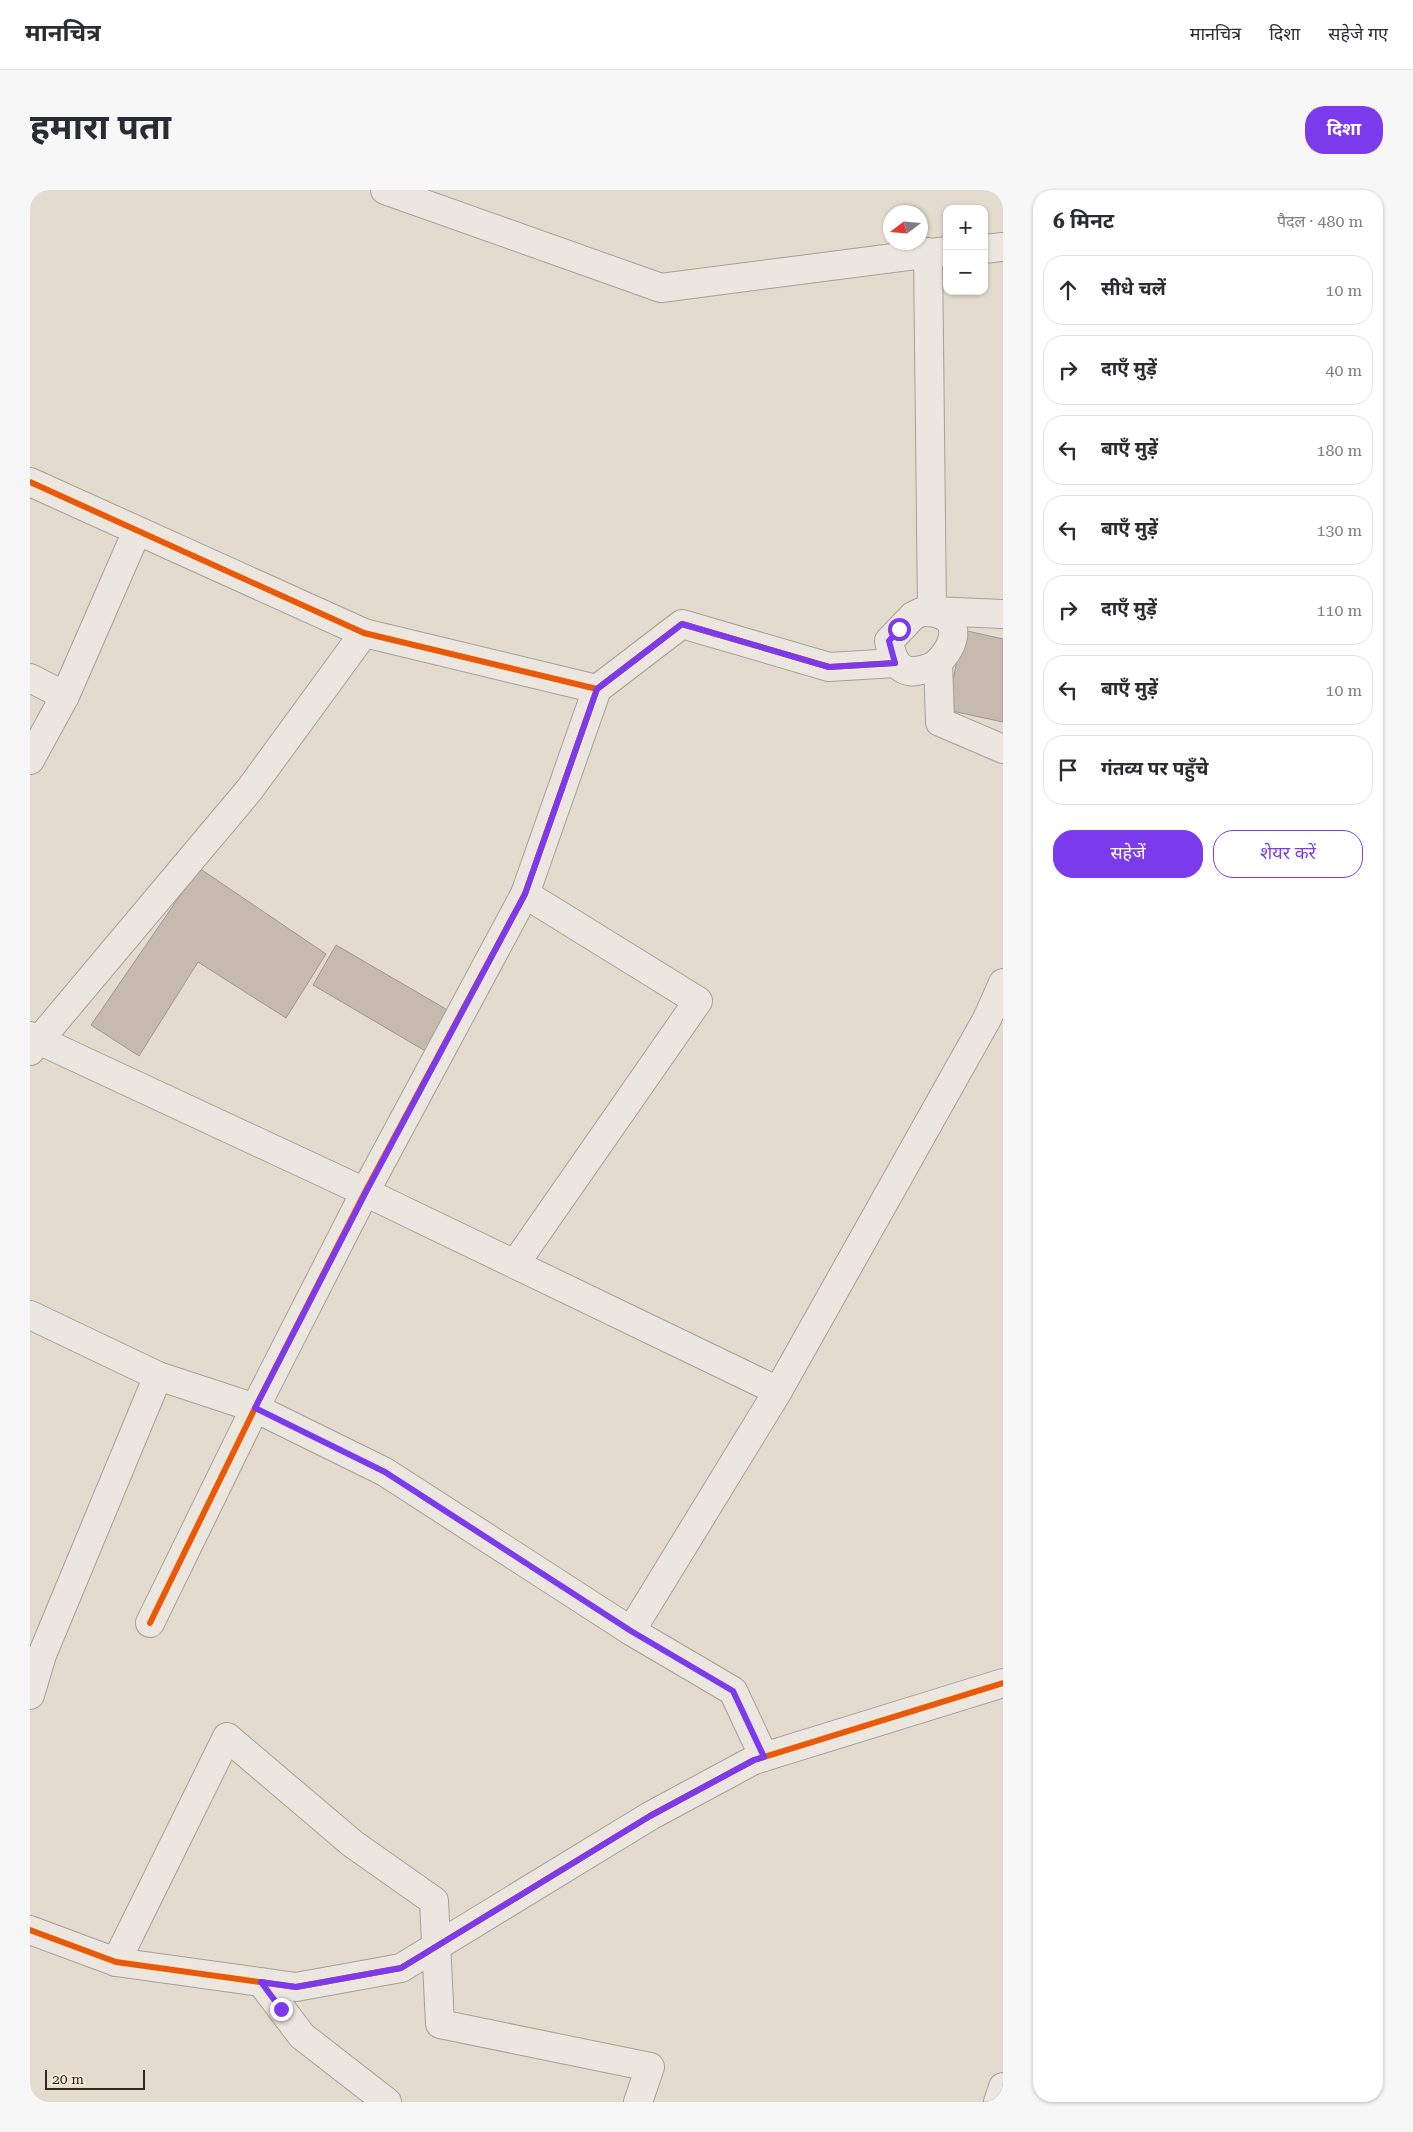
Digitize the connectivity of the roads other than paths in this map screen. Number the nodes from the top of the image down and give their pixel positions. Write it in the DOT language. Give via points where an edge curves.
graph roads {
  1 [pos="385,190"];
  2 [pos="1003,247"];
  3 [pos="988,249"];
  4 [pos="938,252"];
  5 [pos="30,482"];
  6 [pos="138,531"];
  7 [pos="932,611"];
  8 [pos="1003,614"];
  9 [pos="364,633"];
  10 [pos="895,663"];
  11 [pos="938,663"];
  12 [pos="30,678"];
  13 [pos="597,689"];
  14 [pos="65,696"];
  15 [pos="1003,750"];
  16 [pos="30,760"];
  17 [pos="525,894"];
  18 [pos="1003,983"];
  19 [pos="33,1042"];
  20 [pos="366,1192"];
  21 [pos="515,1264"];
  22 [pos="30,1315"];
  23 [pos="158,1376"];
  24 [pos="778,1391"];
  25 [pos="255,1408"];
  26 [pos="150,1623"];
  27 [pos="631,1631"];
  28 [pos="1003,1683"];
  29 [pos="30,1696"];
  30 [pos="764,1757"];
  31 [pos="30,1930"];
  32 [pos="436,1946"];
  33 [pos="116,1962"];
  34 [pos="261,1982"];
  35 [pos="1003,2087"];
  36 [pos="387,2102"];
  37 [pos="638,2102"];
  38 [pos="998,2102"];
  1 -- 4 [label="street" via="660,288"];
  2 -- 3 [label="street"];
  4 -- 7 [label="street"];
  5 -- 6 [label="street"];
  6 -- 9 [label="street"];
  6 -- 14 [label="street"];
  7 -- 8 [label="street"];
  7 -- 10 [label="street" via="913,616 889,641"];
  7 -- 11 [label="street" via="951,620 953,626 950,646"];
  9 -- 13 [label="street"];
  9 -- 19 [label="street" via="250,789"];
  10 -- 11 [label="street" via="910,671"];
  10 -- 13 [label="street" via="829,667 682,624"];
  11 -- 15 [label="street" via="940,722"];
  12 -- 14 [label="street"];
  13 -- 17 [label="street"];
  14 -- 16 [label="street"];
  17 -- 20 [label="street"];
  17 -- 21 [label="street" via="698,1001"];
  18 -- 24 [label="street" via="987,1019"];
  19 -- 20 [label="street"];
  20 -- 21 [label="street"];
  20 -- 25 [label="street"];
  21 -- 24 [label="street"];
  22 -- 23 [label="street"];
  23 -- 25 [label="street"];
  23 -- 29 [label="street" via="42,1655"];
  24 -- 27 [label="street"];
  25 -- 26 [label="street"];
  25 -- 27 [label="street" via="385,1472"];
  27 -- 30 [label="street" via="733,1691"];
  28 -- 30 [label="street"];
  30 -- 32 [label="street" via="650,1816"];
  31 -- 33 [label="street"];
  32 -- 33 [label="street" via="434,1902 353,1844 227,1736"];
  32 -- 34 [label="street" via="401,1968 296,1987"];
  32 -- 37 [label="street" via="440,2024 650,2067"];
  33 -- 34 [label="street"];
  34 -- 36 [label="street" via="302,2036"];
  35 -- 38 [label="street"];
}
